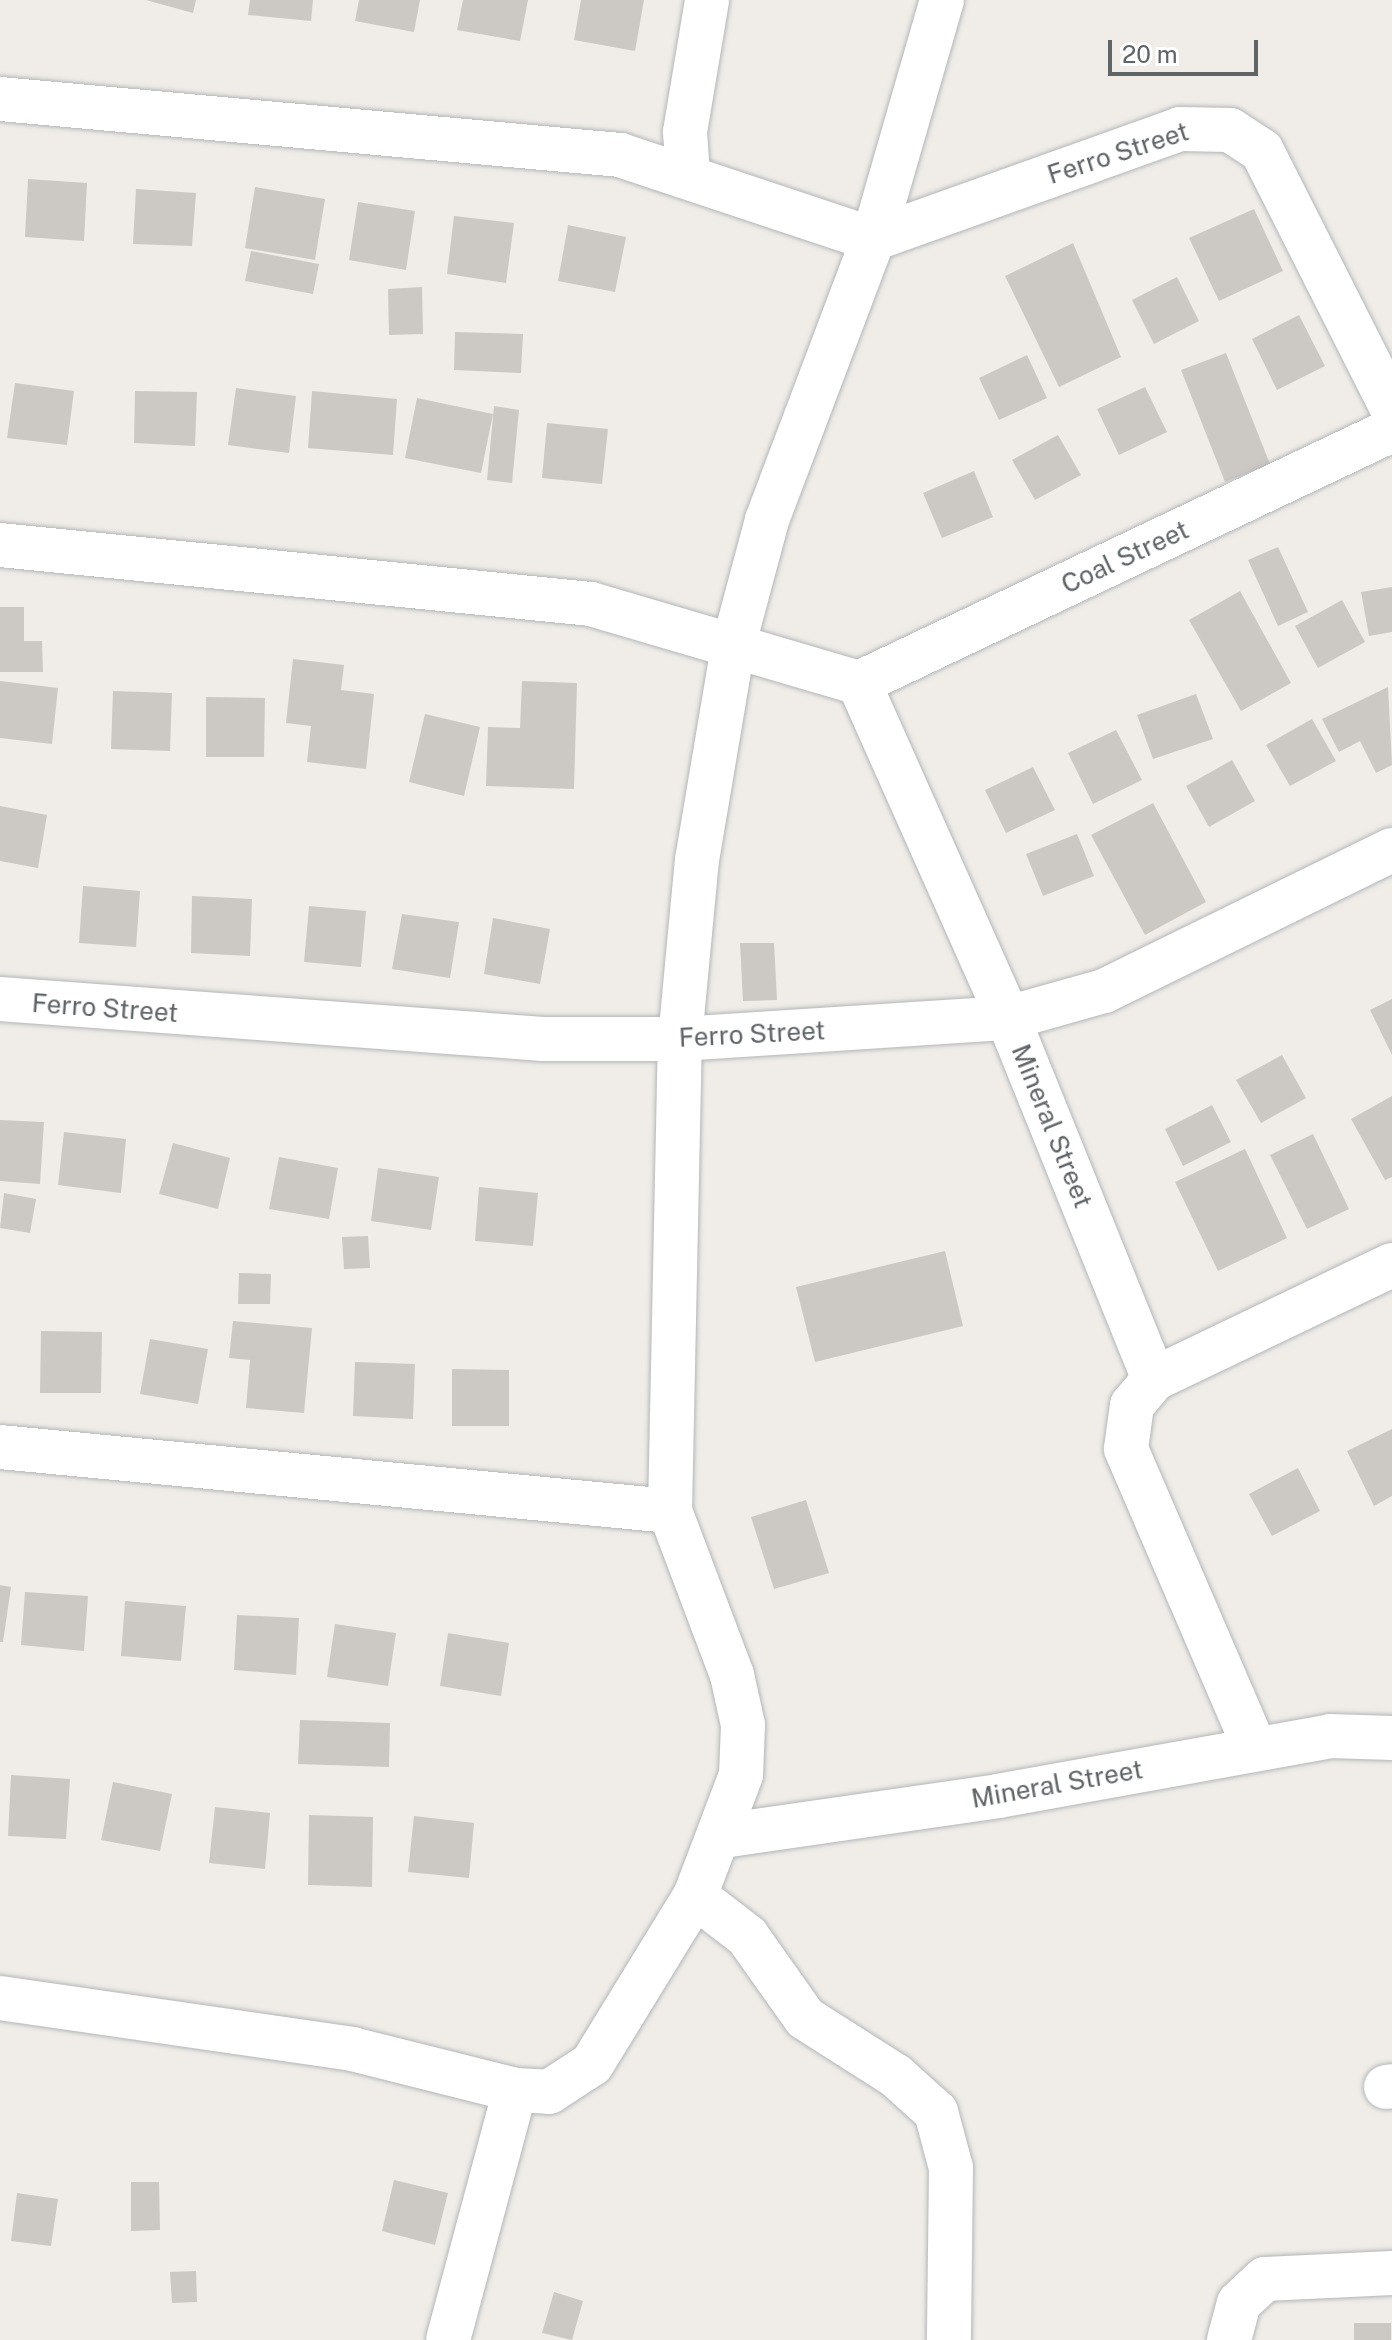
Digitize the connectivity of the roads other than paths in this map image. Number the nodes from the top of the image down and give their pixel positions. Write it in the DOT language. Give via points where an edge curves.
graph roads {
  1 [pos="707,0"];
  2 [pos="942,0"];
  3 [pos="0,99"];
  4 [pos="688,175"];
  5 [pos="866,258"];
  6 [pos="1392,408"];
  7 [pos="1392,430"];
  8 [pos="0,545"];
  9 [pos="733,647"];
  10 [pos="859,683"];
  11 [pos="1392,850"];
  12 [pos="0,999"];
  13 [pos="1008,1018"];
  14 [pos="680,1039"];
  15 [pos="1392,1265"];
  16 [pos="1154,1379"];
  17 [pos="0,1447"];
  18 [pos="670,1511"];
  19 [pos="1392,1738"];
  20 [pos="1255,1749"];
  21 [pos="722,1836"];
  22 [pos="695,1896"];
  23 [pos="0,1998"];
  24 [pos="515,2090"];
  25 [pos="1392,2273"];
  26 [pos="448,2340"];
  27 [pos="949,2340"];
  28 [pos="1229,2340"];
  1 -- 4 [label="street" via="685,132"];
  2 -- 5 [label="street"];
  3 -- 4 [label="street" via="620,155"];
  4 -- 5 [label="street"];
  5 -- 6 [label="street, Ferro Street" via="1180,129 1230,130 1262,151"];
  5 -- 9 [label="street" via="767,520"];
  7 -- 10 [label="street, Coal Street"];
  8 -- 9 [label="street" via="591,604"];
  9 -- 10 [label="street"];
  9 -- 14 [label="street" via="697,860"];
  10 -- 13 [label="street"];
  11 -- 13 [label="street, Mineral Street" via="1104,991"];
  12 -- 14 [label="street, Ferro Street" via="543,1039"];
  13 -- 14 [label="street, Ferro Street"];
  13 -- 16 [label="street, Mineral Street"];
  14 -- 18 [label="street"];
  15 -- 16 [label="street"];
  16 -- 20 [label="street" via="1132,1405 1126,1449"];
  17 -- 18 [label="street"];
  18 -- 21 [label="street" via="732,1675 743,1725 741,1775"];
  19 -- 20 [label="street, Mineral Street" via="1330,1736"];
  20 -- 21 [label="street, Mineral Street"];
  21 -- 22 [label="street"];
  22 -- 24 [label="street" via="592,2064 549,2092"];
  22 -- 27 [label="street" via="747,1936 805,2018 896,2076 936,2112 951,2168"];
  23 -- 24 [label="street" via="352,2049"];
  24 -- 26 [label="street"];
  25 -- 28 [label="street" via="1265,2279 1239,2303"];
}
